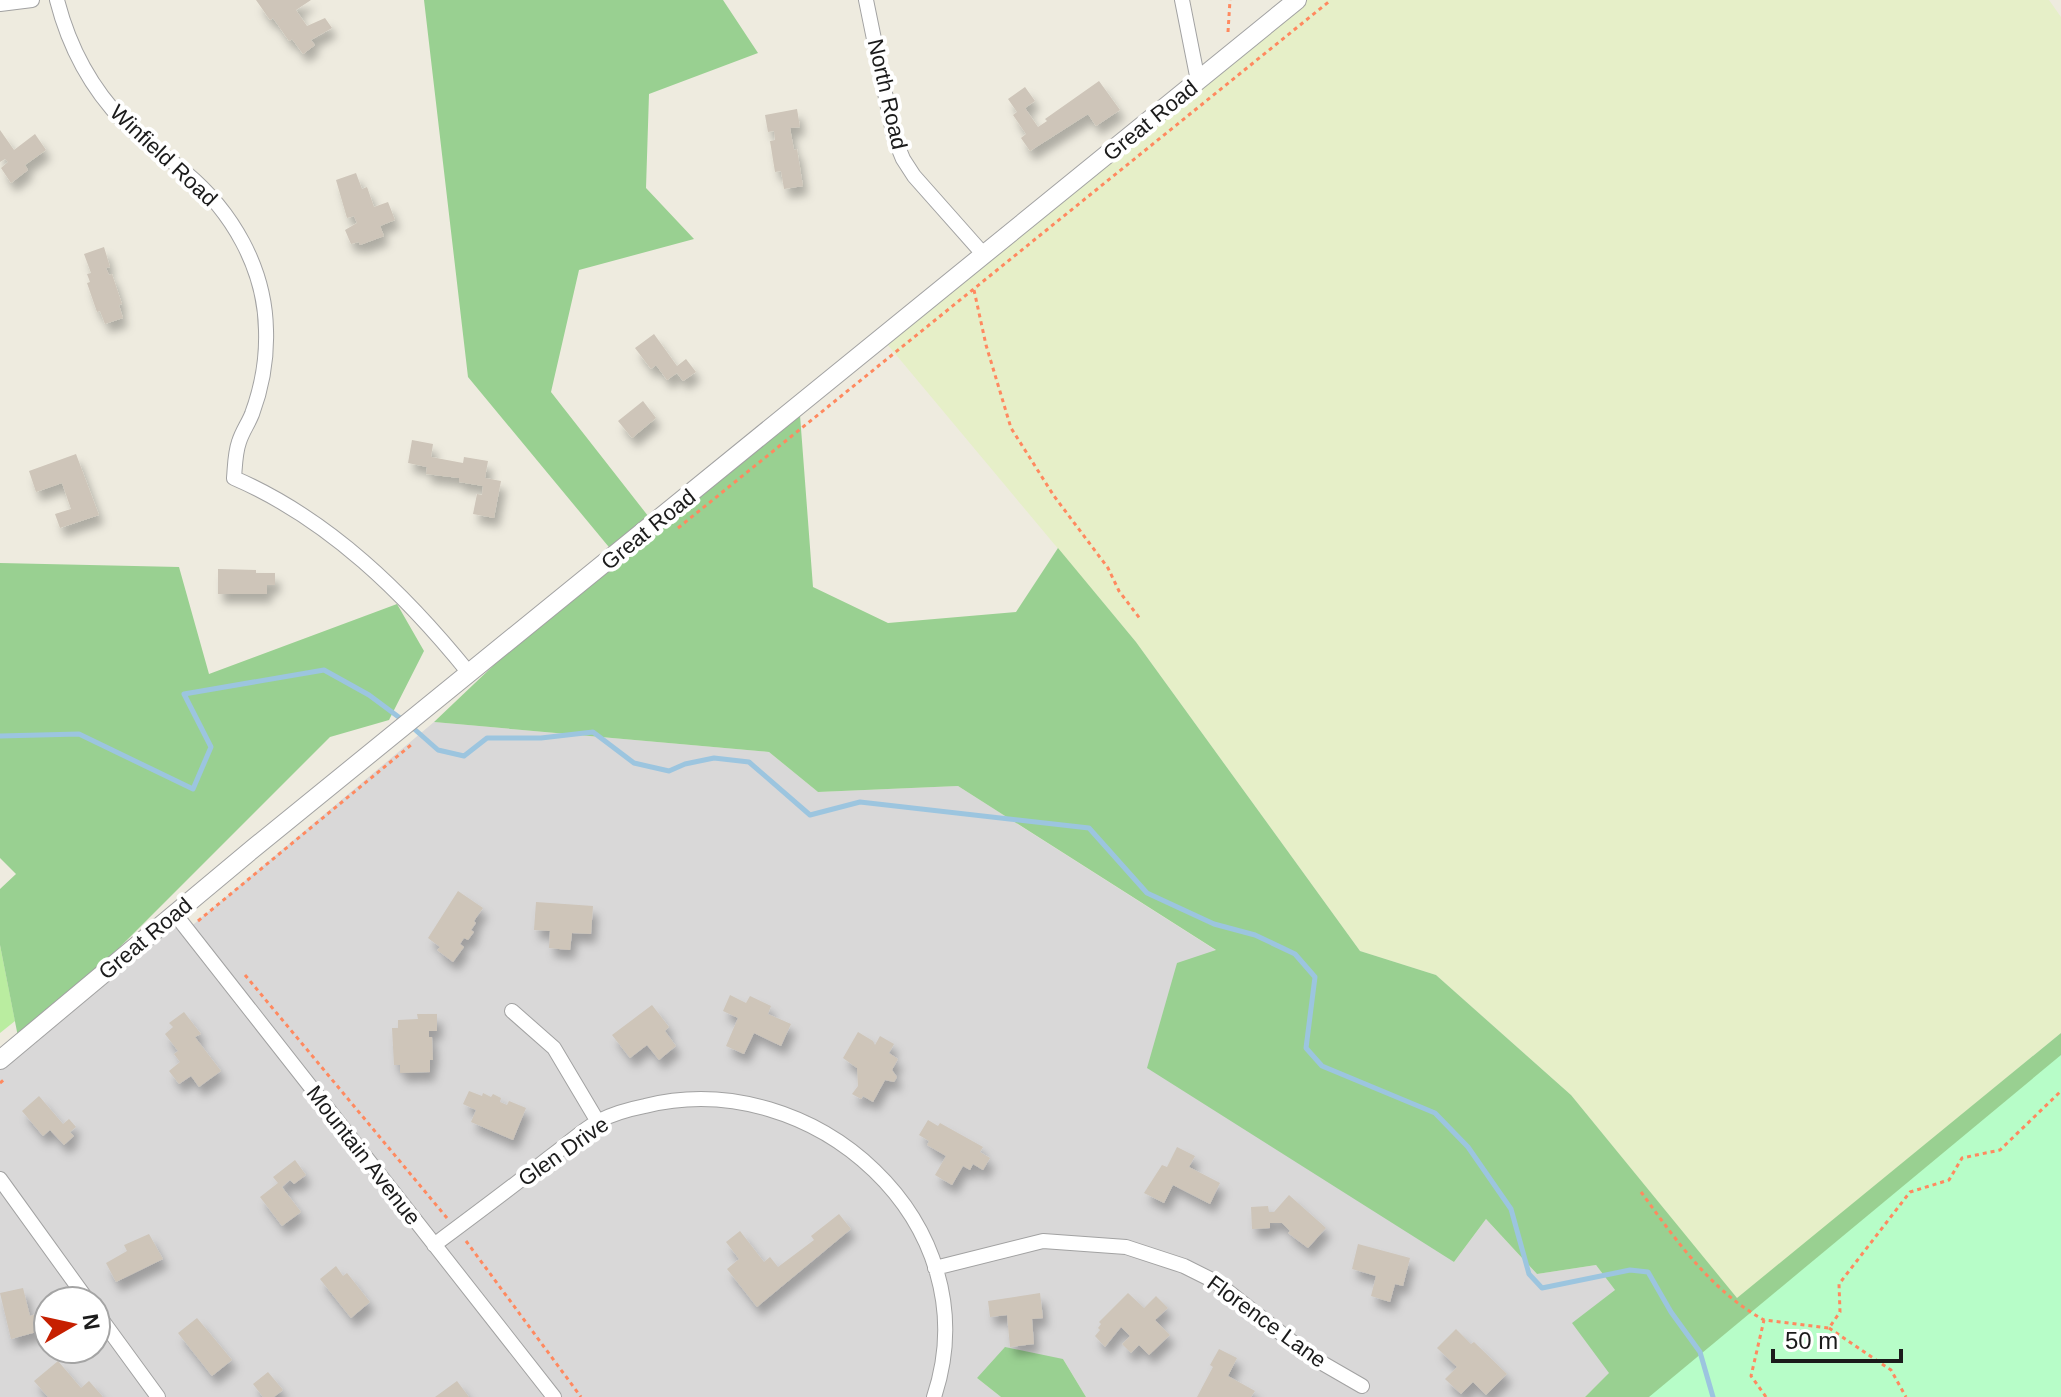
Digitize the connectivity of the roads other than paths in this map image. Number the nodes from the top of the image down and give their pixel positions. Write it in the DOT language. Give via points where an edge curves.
graph roads {
  1 [pos="32,0"];
  2 [pos="57,0"];
  3 [pos="866,0"];
  4 [pos="1182,0"];
  5 [pos="1297,0"];
  6 [pos="0,4"];
  7 [pos="1198,81"];
  8 [pos="984,255"];
  9 [pos="469,673"];
  10 [pos="175,914"];
  11 [pos="512,1011"];
  12 [pos="6,1067"];
  13 [pos="598,1122"];
  14 [pos="0,1179"];
  15 [pos="434,1245"];
  16 [pos="935,1268"];
  17 [pos="76,1285"];
  18 [pos="112,1334"];
  19 [pos="1362,1386"];
  20 [pos="158,1397"];
  21 [pos="554,1397"];
  22 [pos="934,1397"];
  1 -- 6 [label="street"];
  2 -- 9 [label="street, Winfield Road" via="72,46 104,100 209,194 237,230 255,267 266,328 265,361 251,417 238,443 234,478 268,493 358,557 404,599"];
  3 -- 8 [label="street, North Road" via="903,159"];
  4 -- 7 [label="street"];
  5 -- 7 [label="street, Great Road"];
  7 -- 8 [label="street, Great Road"];
  8 -- 9 [label="street, Great Road"];
  9 -- 10 [label="street, Great Road"];
  10 -- 12 [label="street, Great Road"];
  10 -- 15 [label="street, Mountain Avenue"];
  11 -- 13 [label="street" via="554,1048"];
  13 -- 15 [label="street, Glen Drive"];
  13 -- 16 [label="street, Glen Drive" via="644,1106 703,1099 791,1115 851,1148 876,1171 915,1222"];
  14 -- 17 [label="street"];
  15 -- 21 [label="street, Mountain Avenue"];
  16 -- 19 [label="street, Florence Lane" via="1043,1241 1140,1251 1216,1282 1310,1356"];
  16 -- 22 [label="street, Glen Drive" via="945,1330"];
  18 -- 20 [label="street"];
}
